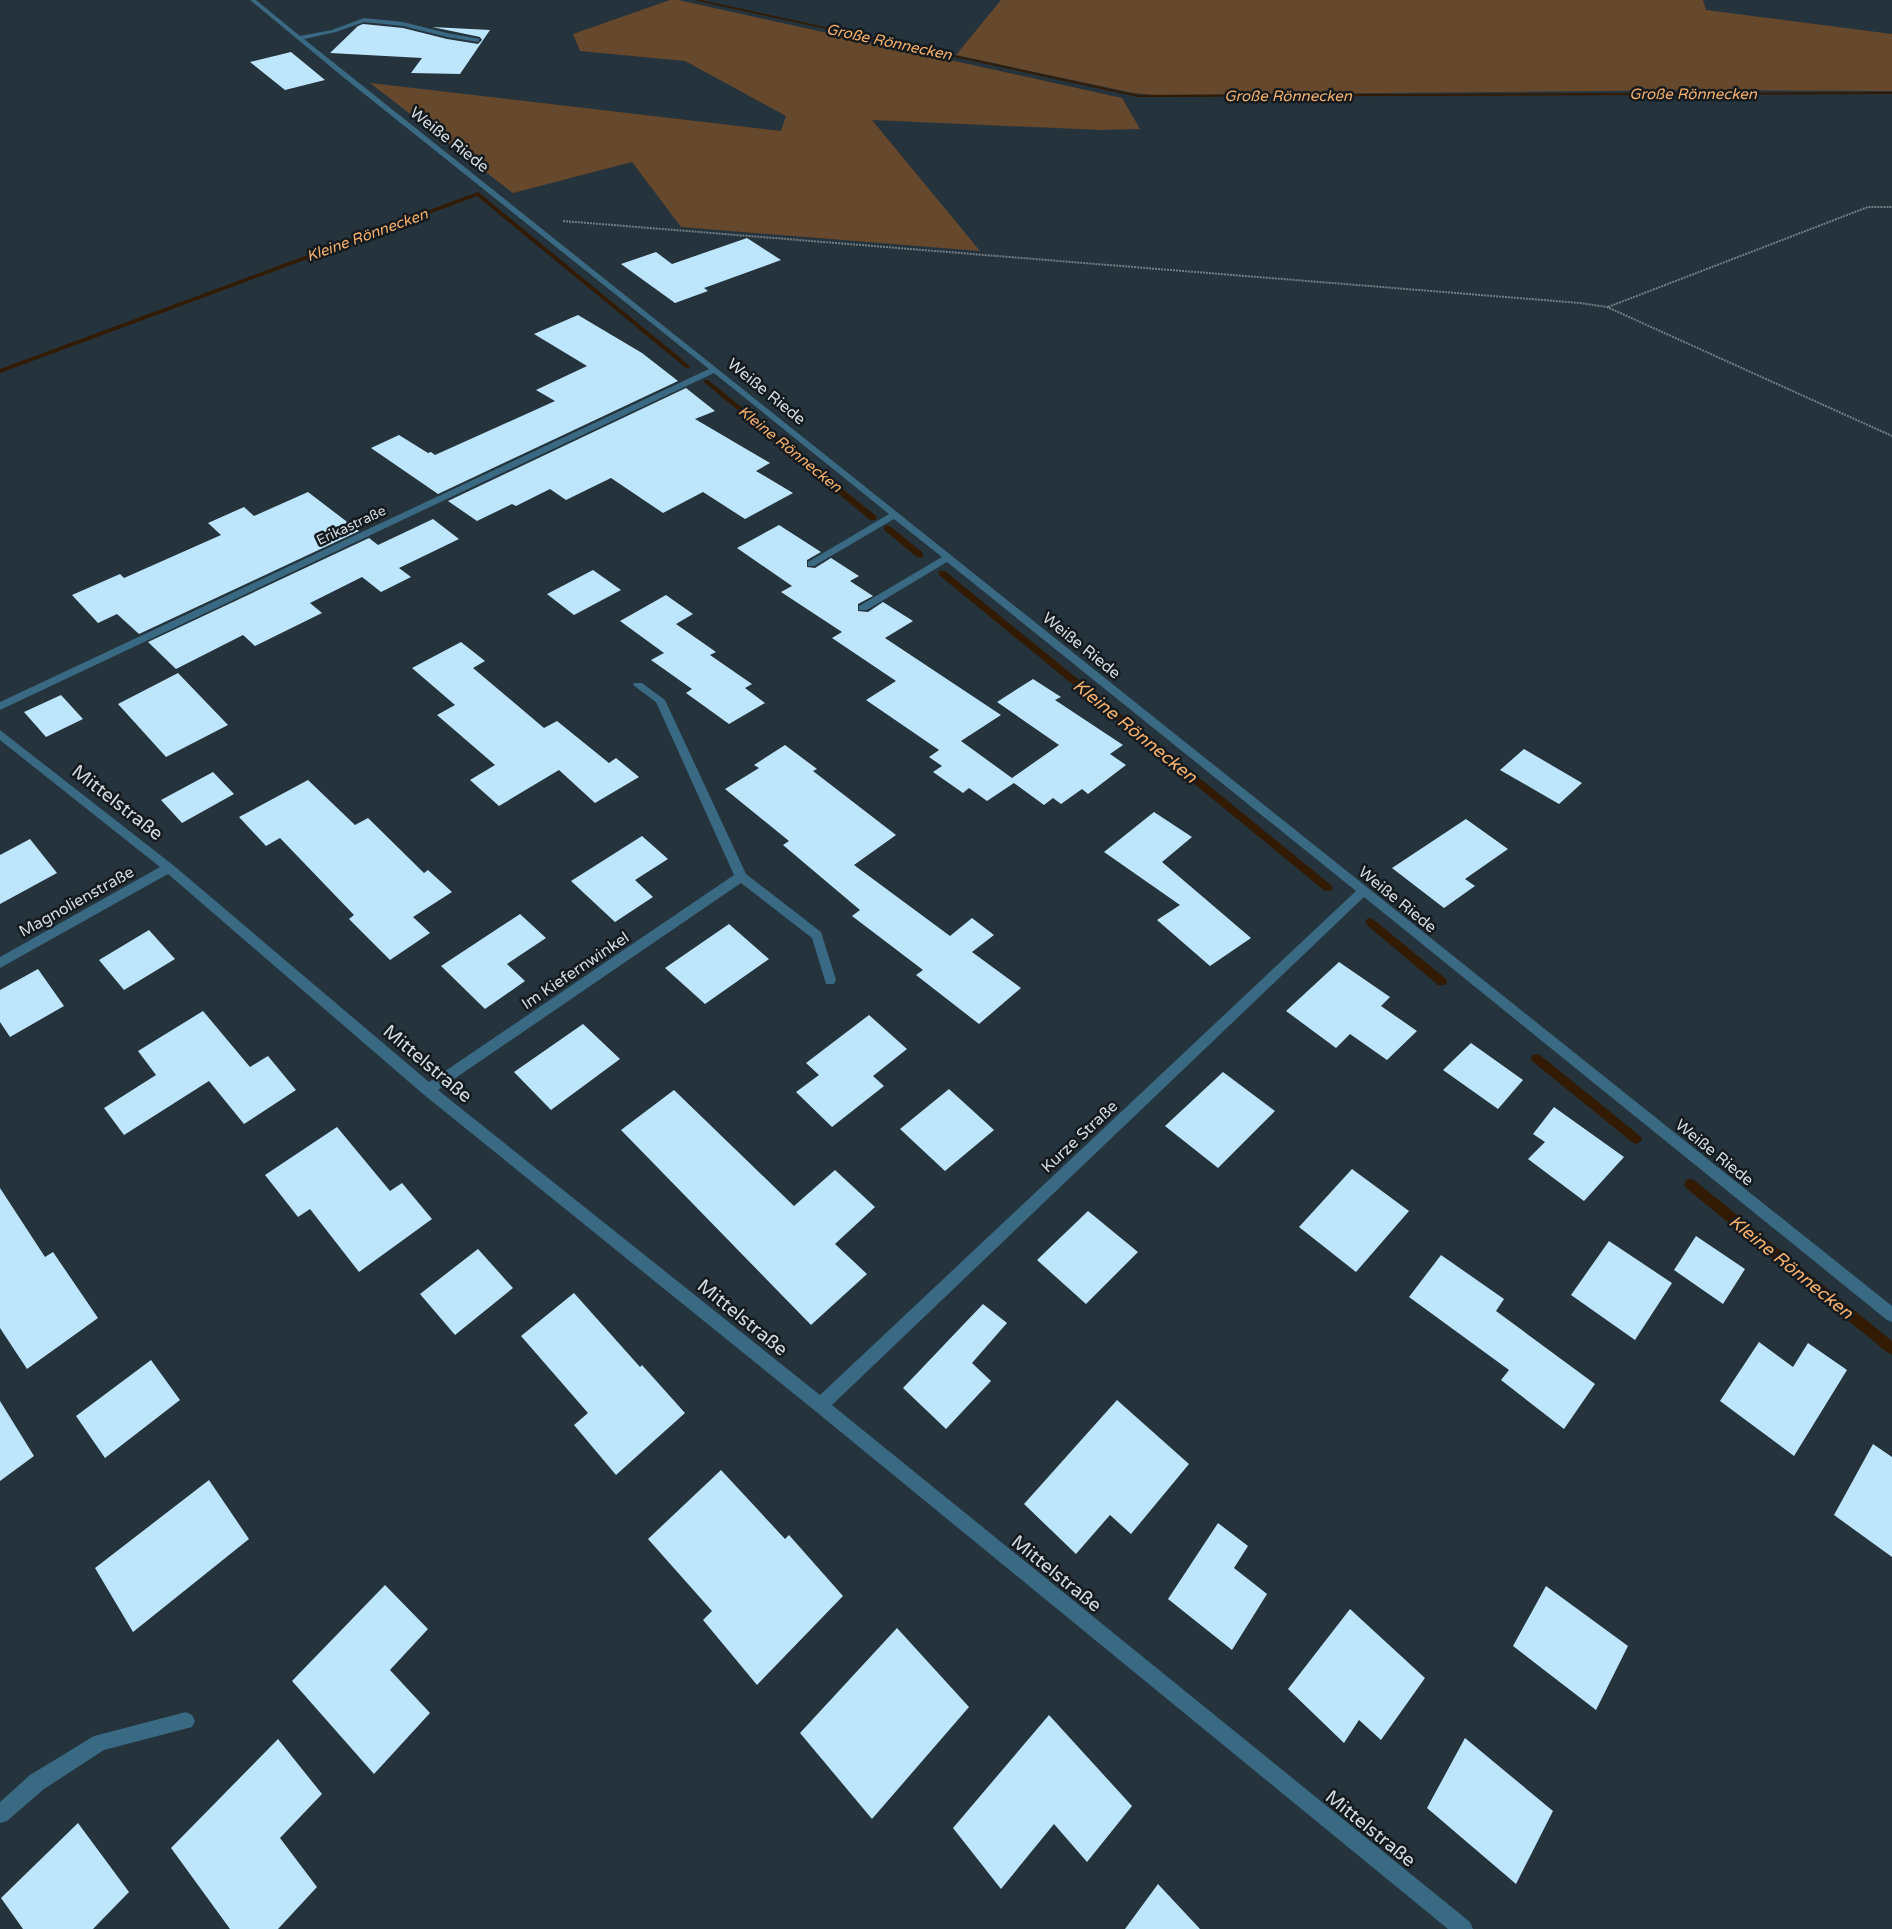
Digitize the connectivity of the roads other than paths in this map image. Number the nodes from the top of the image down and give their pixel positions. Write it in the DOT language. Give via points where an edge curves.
graph roads {
  1 [pos="253,0"];
  2 [pos="300,38"];
  3 [pos="478,40"];
  4 [pos="714,370"];
  5 [pos="894,515"];
  6 [pos="947,558"];
  7 [pos="811,564"];
  8 [pos="863,608"];
  9 [pos="638,685"];
  10 [pos="0,706"];
  11 [pos="0,734"];
  12 [pos="169,868"];
  13 [pos="741,877"];
  14 [pos="1362,892"];
  15 [pos="0,963"];
  16 [pos="830,980"];
  17 [pos="428,1090"];
  18 [pos="1892,1315"];
  19 [pos="820,1405"];
  20 [pos="186,1721"];
  21 [pos="0,1814"];
  22 [pos="1463,1929"];
  1 -- 2 [label="street, Weiße Riede"];
  2 -- 3 [label="street" via="364,20 403,24"];
  2 -- 4 [label="street, Weiße Riede"];
  4 -- 5 [label="street, Weiße Riede"];
  4 -- 10 [label="street, Erikastraße"];
  5 -- 6 [label="street, Weiße Riede"];
  5 -- 7 [label="street"];
  6 -- 8 [label="street"];
  6 -- 14 [label="street, Weiße Riede"];
  9 -- 13 [label="street" via="660,700"];
  11 -- 12 [label="street, Mittelstraße"];
  12 -- 15 [label="street, Magnolienstraße"];
  12 -- 17 [label="street, Mittelstraße"];
  13 -- 16 [label="street" via="817,935"];
  13 -- 17 [label="street, Im Kiefernwinkel"];
  14 -- 18 [label="street, Weiße Riede"];
  14 -- 19 [label="street, Kurze Straße"];
  17 -- 19 [label="street, Mittelstraße"];
  19 -- 22 [label="street, Mittelstraße"];
  20 -- 21 [label="street" via="100,1742 38,1782"];
}
